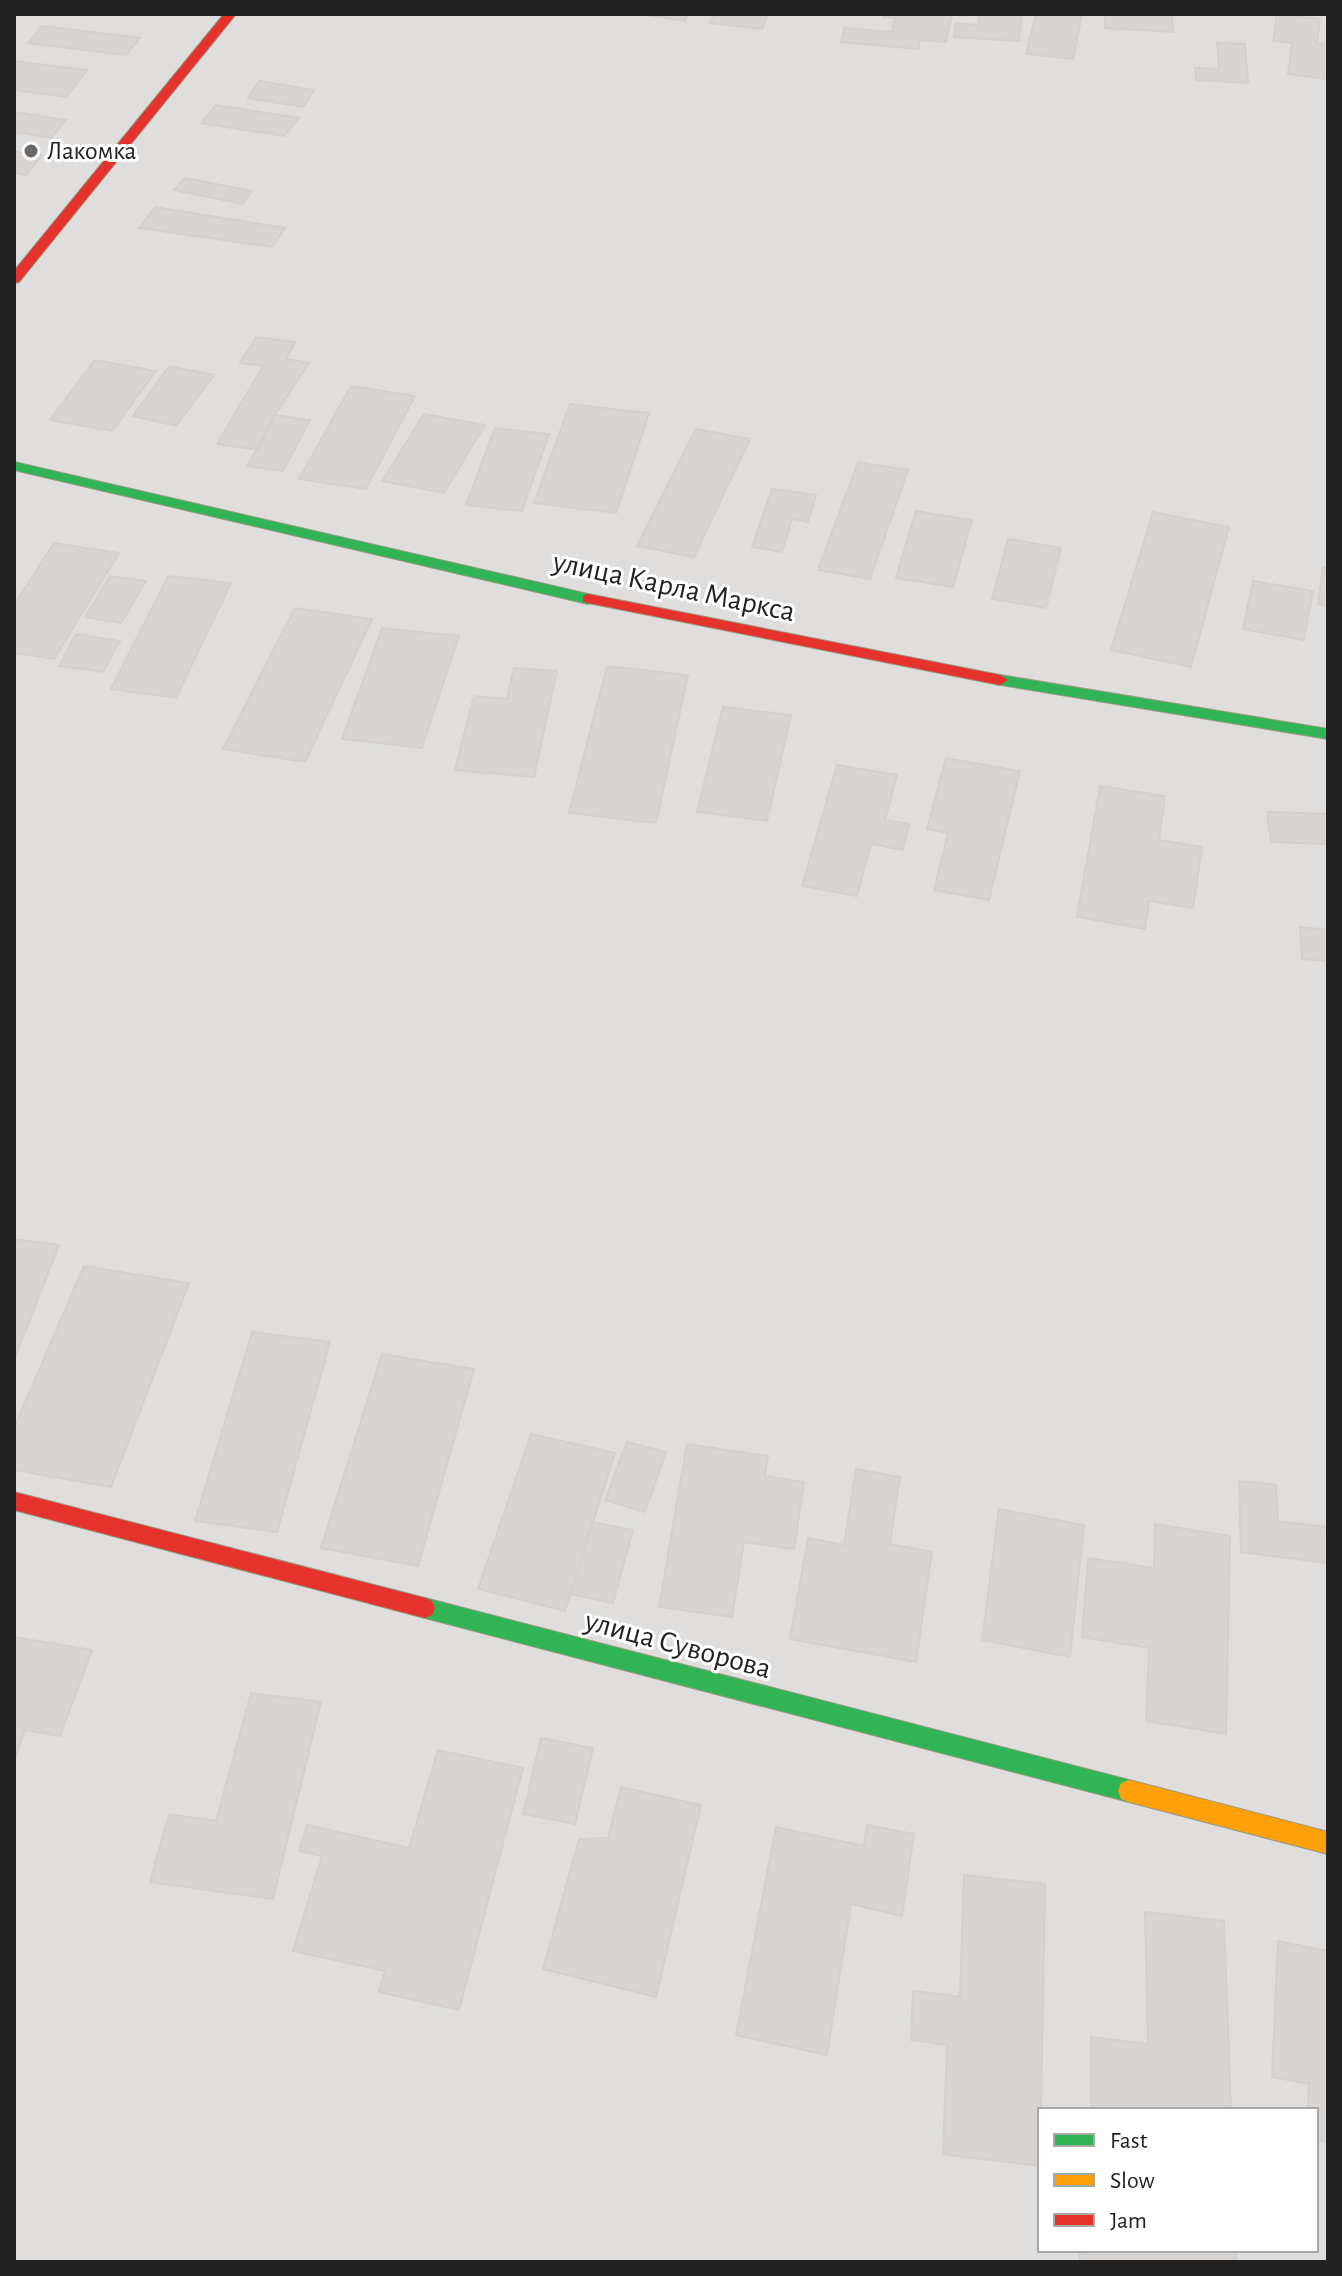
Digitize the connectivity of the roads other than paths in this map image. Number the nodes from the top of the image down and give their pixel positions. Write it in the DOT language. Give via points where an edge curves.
graph roads {
  1 [pos="230,14"];
  2 [pos="14,279"];
  3 [pos="14,466"];
  4 [pos="1328,734"];
  5 [pos="14,1501"];
  6 [pos="1328,1843"];
  1 -- 2 [label="street"];
  3 -- 4 [label="street, улица Карла Маркса" via="634,609 976,676"];
  5 -- 6 [label="street, улица Суворова"];
}
